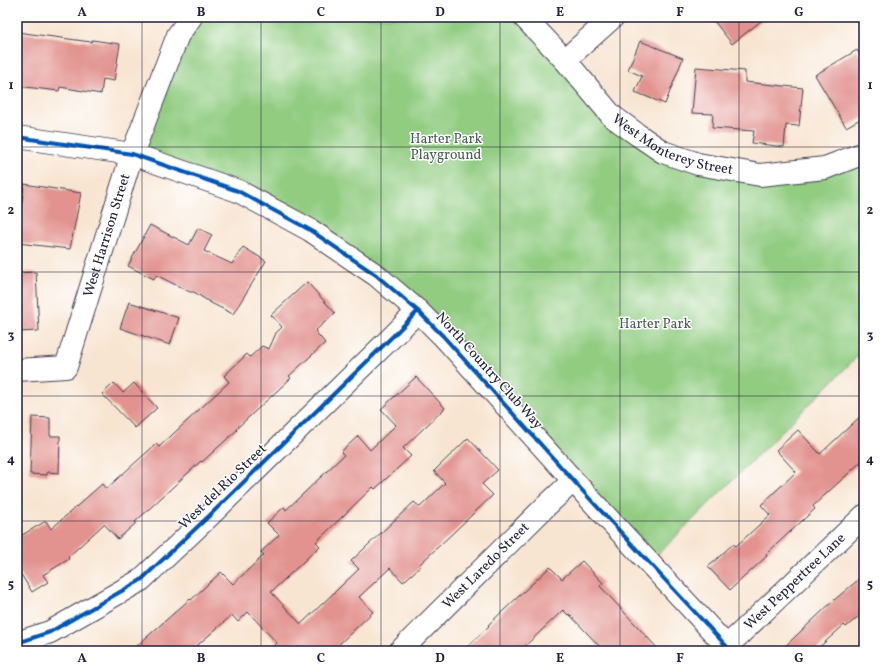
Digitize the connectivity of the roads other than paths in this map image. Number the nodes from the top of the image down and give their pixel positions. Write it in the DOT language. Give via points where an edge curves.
graph roads {
  1 [pos="191,17"];
  2 [pos="524,17"];
  3 [pos="613,17"];
  4 [pos="565,60"];
  5 [pos="17,137"];
  6 [pos="864,153"];
  7 [pos="132,154"];
  8 [pos="418,311"];
  9 [pos="17,370"];
  10 [pos="573,481"];
  11 [pos="864,516"];
  12 [pos="17,643"];
  13 [pos="729,649"];
  14 [pos="400,651"];
  1 -- 7 [label="street, West Harrison Street" via="178,36"];
  2 -- 4 [label="street, West Monterey Street"];
  3 -- 4 [label="street"];
  4 -- 6 [label="street, West Monterey Street" via="612,116 663,152 698,164 760,175 825,168"];
  5 -- 7 [label="street, North Country Club Way"];
  7 -- 8 [label="street, North Country Club Way" via="238,191 310,230 376,275"];
  7 -- 9 [label="street, West Harrison Street" via="66,367"];
  8 -- 10 [label="street, North Country Club Way"];
  8 -- 12 [label="street, West del Rio Street" via="141,580 50,632"];
  10 -- 13 [label="street, North Country Club Way"];
  10 -- 14 [label="street, West Laredo Street"];
  11 -- 13 [label="street, West Peppertree Lane"];
}
